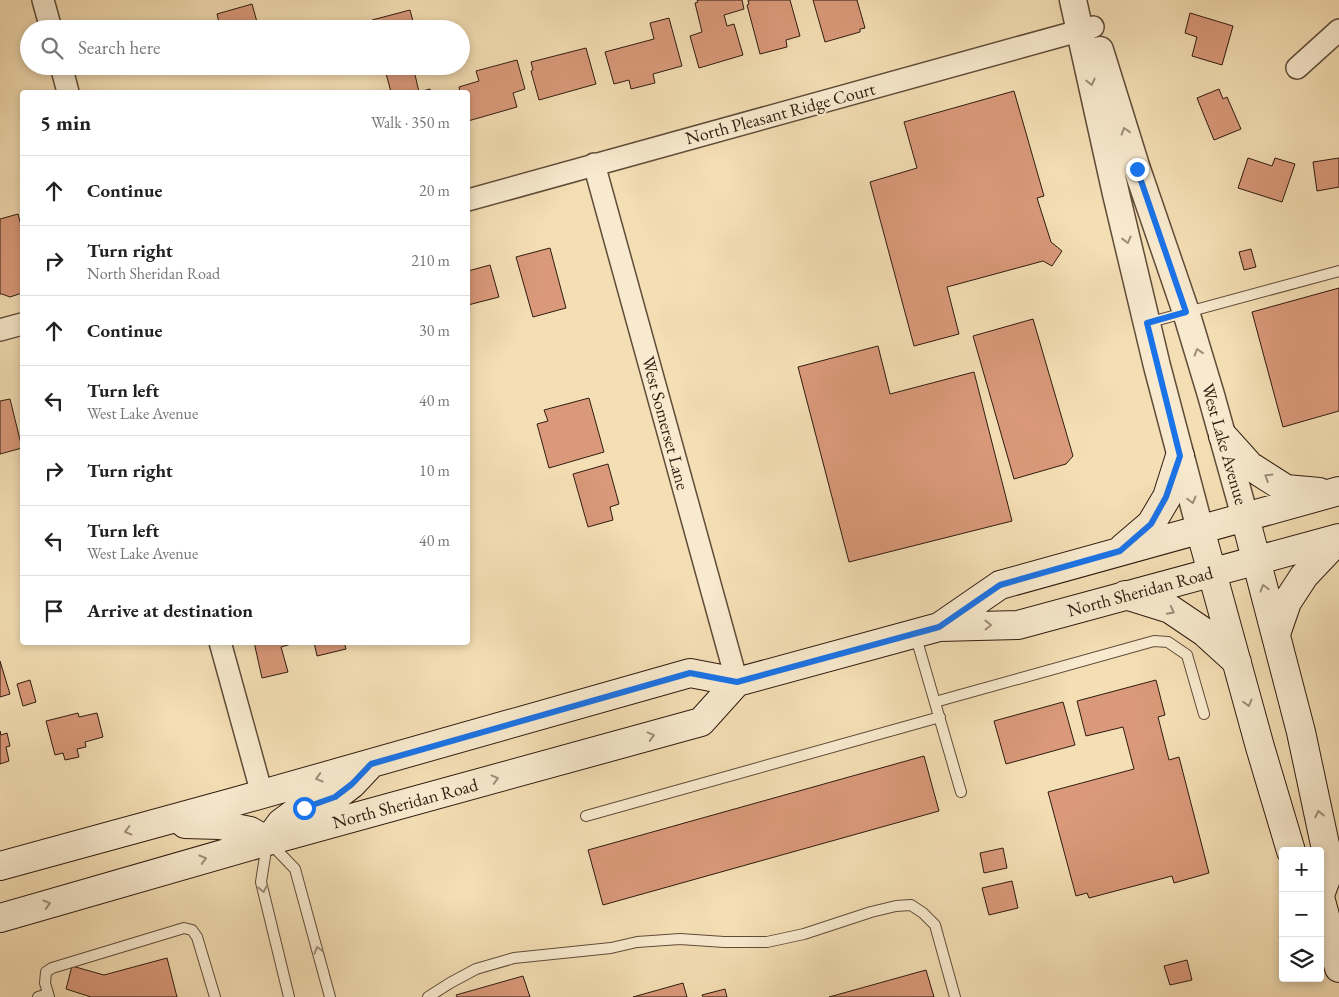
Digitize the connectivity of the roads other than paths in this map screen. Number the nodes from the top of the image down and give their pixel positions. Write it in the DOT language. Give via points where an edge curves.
graph roads {
  1 [pos="43,0"];
  2 [pos="1073,0"];
  3 [pos="1085,0"];
  4 [pos="49,20"];
  5 [pos="1086,29"];
  6 [pos="1339,30"];
  7 [pos="1297,68"];
  8 [pos="63,75"];
  9 [pos="67,90"];
  10 [pos="594,164"];
  11 [pos="470,199"];
  12 [pos="1339,271"];
  13 [pos="1186,312"];
  14 [pos="1147,323"];
  15 [pos="20,325"];
  16 [pos="0,330"];
  17 [pos="1223,436"];
  18 [pos="1180,456"];
  19 [pos="1335,492"];
  20 [pos="1245,517"];
  21 [pos="1200,529"];
  22 [pos="1339,538"];
  23 [pos="1120,551"];
  24 [pos="1256,560"];
  25 [pos="1210,572"];
  26 [pos="1125,595"];
  27 [pos="927,630"];
  28 [pos="1276,634"];
  29 [pos="221,645"];
  30 [pos="1237,662"];
  31 [pos="737,682"];
  32 [pos="935,702"];
  33 [pos="1204,714"];
  34 [pos="940,717"];
  35 [pos="371,764"];
  36 [pos="961,792"];
  37 [pos="262,794"];
  38 [pos="586,816"];
  39 [pos="159,823"];
  40 [pos="268,841"];
  41 [pos="1290,847"];
  42 [pos="0,866"];
  43 [pos="1321,892"];
  44 [pos="1324,911"];
  45 [pos="0,918"];
  46 [pos="1339,968"];
  47 [pos="45,996"];
  48 [pos="215,997"];
  49 [pos="289,997"];
  50 [pos="330,997"];
  51 [pos="428,997"];
  52 [pos="955,997"];
  1 -- 4 [label="street"];
  2 -- 5 [label="street, West Lake Avenue"];
  3 -- 5 [label="street, West Lake Avenue"];
  5 -- 10 [label="street, North Pleasant Ridge Court"];
  13 -- 5 [label="street, West Lake Avenue, one-way"];
  5 -- 14 [label="street, West Lake Avenue, one-way" via="1116,194"];
  6 -- 7 [label="street"];
  8 -- 9 [label="street"];
  10 -- 11 [label="street, North Pleasant Ridge Court"];
  10 -- 31 [label="street, West Somerset Lane"];
  12 -- 13 [label="lane"];
  13 -- 14 [label="lane"];
  17 -- 13 [label="street, West Lake Avenue, one-way"];
  14 -- 18 [label="street, West Lake Avenue"];
  15 -- 16 [label="street"];
  19 -- 17 [label="main road, one-way" via="1286,489 1250,466"];
  17 -- 20 [label="street, West Lake Avenue"];
  18 -- 21 [label="street, West Lake Avenue, one-way"];
  18 -- 23 [label="main road" via="1166,497 1151,524"];
  19 -- 20 [label="main road, North Sheridan Road"];
  20 -- 21 [label="main road, North Sheridan Road"];
  20 -- 24 [label="main road, West Lake Avenue"];
  21 -- 23 [label="main road, North Sheridan Road"];
  21 -- 25 [label="main road, West Lake Avenue"];
  22 -- 24 [label="main road, North Sheridan Road"];
  22 -- 28 [label="main road" via="1300,582 1287,602"];
  23 -- 27 [label="main road, North Sheridan Road" via="1000,585"];
  24 -- 25 [label="main road, North Sheridan Road"];
  28 -- 24 [label="main road, West Lake Avenue, one-way"];
  25 -- 26 [label="main road, North Sheridan Road"];
  25 -- 30 [label="main road, West Lake Avenue"];
  27 -- 26 [label="main road, North Sheridan Road, one-way" via="1018,625"];
  26 -- 30 [label="main road, one-way" via="1170,609 1204,632"];
  27 -- 31 [label="main road, North Sheridan Road"];
  27 -- 32 [label="lane"];
  43 -- 28 [label="main road, West Lake Avenue, one-way" via="1330,868"];
  29 -- 37 [label="street"];
  30 -- 41 [label="main road, West Lake Avenue, one-way"];
  31 -- 35 [label="main road, North Sheridan Road" via="690,673"];
  40 -- 31 [label="main road, North Sheridan Road, one-way" via="701,722"];
  32 -- 33 [label="lane" via="1154,641 1168,642 1187,654"];
  32 -- 34 [label="lane"];
  34 -- 36 [label="lane"];
  34 -- 38 [label="lane"];
  35 -- 37 [label="main road, North Sheridan Road, one-way"];
  35 -- 40 [label="main road" via="335,797 300,809 281,823"];
  37 -- 39 [label="main road, North Sheridan Road"];
  39 -- 40 [label="main road" via="220,825 250,831"];
  39 -- 42 [label="main road, North Sheridan Road, one-way"];
  45 -- 40 [label="main road, North Sheridan Road, one-way"];
  40 -- 49 [label="lane, one-way" via="261,882"];
  50 -- 40 [label="lane, one-way" via="295,869"];
  44 -- 46 [label="main road, West Lake Avenue"];
  47 -- 48 [label="lane" via="46,972 52,968 184,928 192,930 198,937"];
  51 -- 52 [label="lane" via="476,969 514,958 680,939 767,942 804,934 871,912 911,905 935,925"];
}
